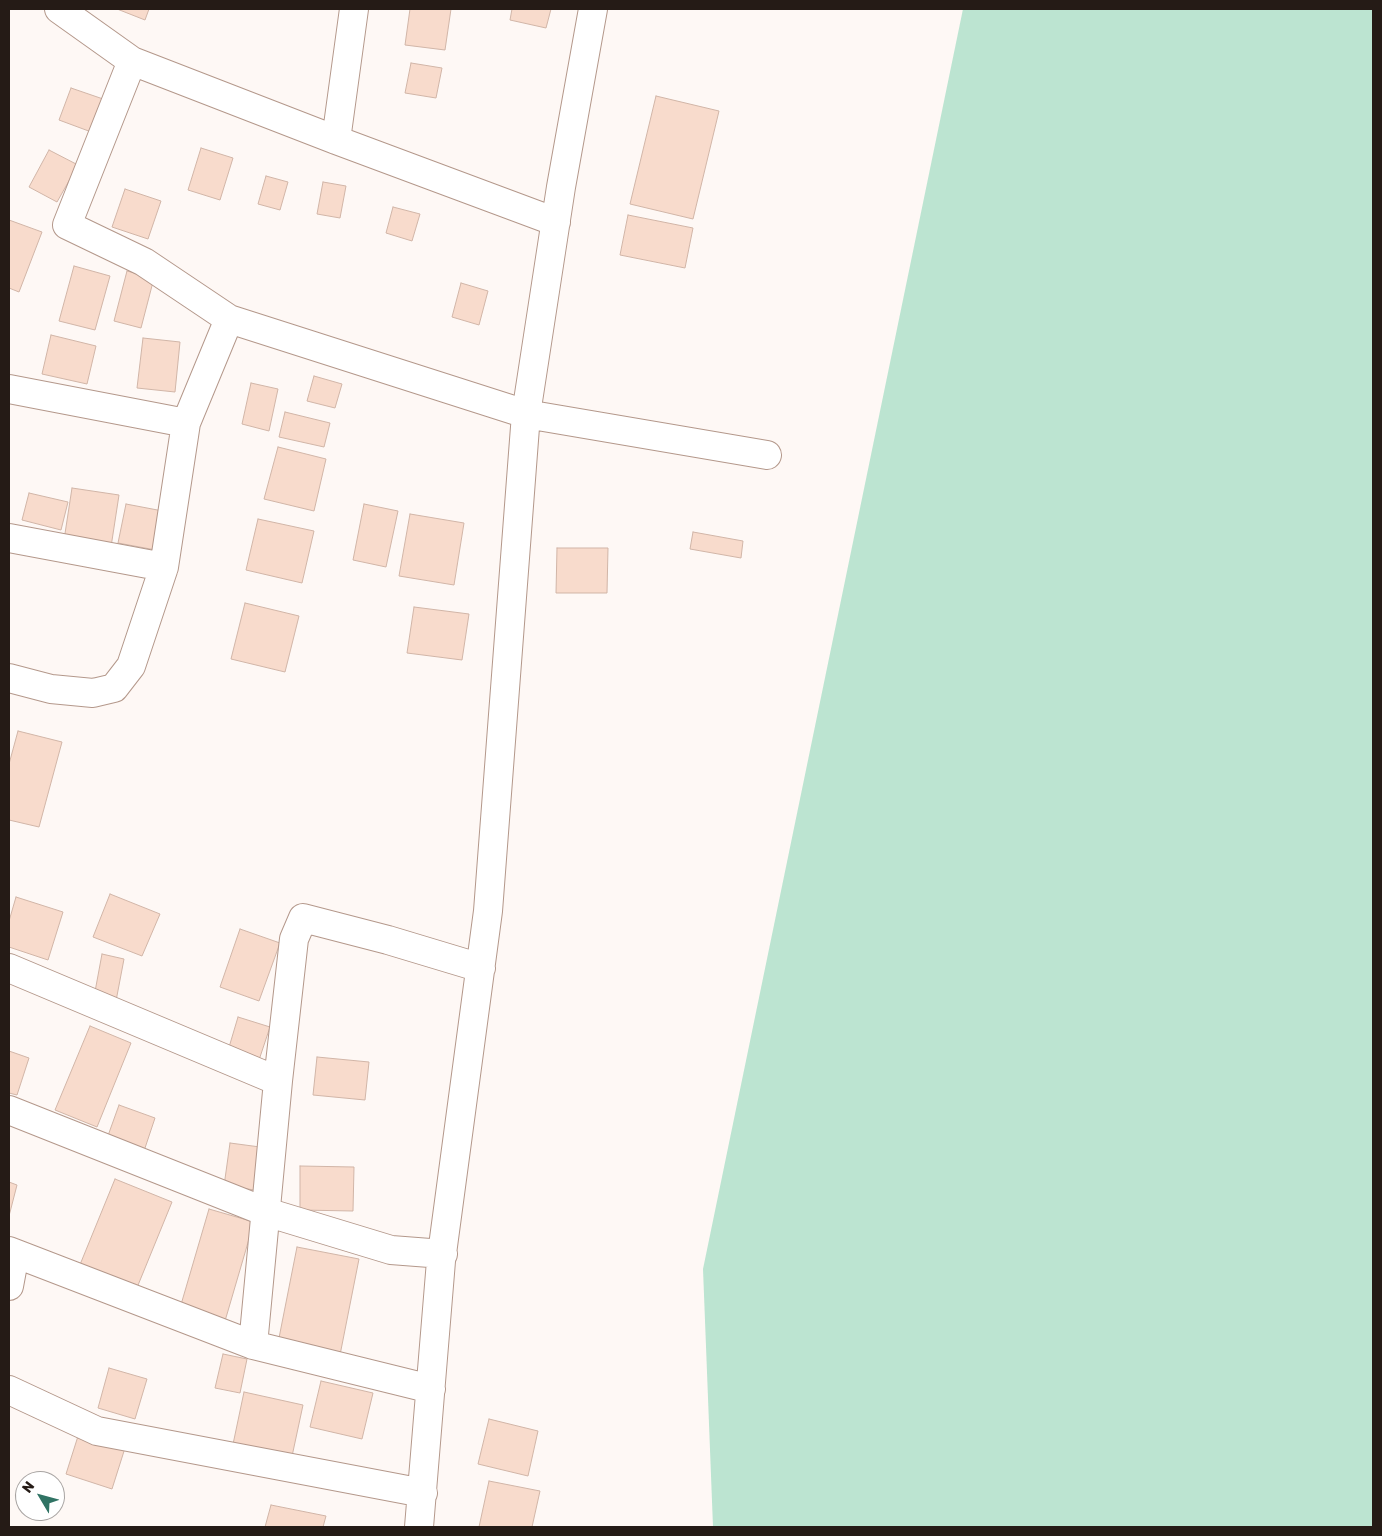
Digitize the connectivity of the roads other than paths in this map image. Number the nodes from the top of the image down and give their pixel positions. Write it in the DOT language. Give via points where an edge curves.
graph roads {
  1 [pos="59,9"];
  2 [pos="354,9"];
  3 [pos="594,9"];
  4 [pos="132,61"];
  5 [pos="336,140"];
  6 [pos="556,222"];
  7 [pos="229,319"];
  8 [pos="9,389"];
  9 [pos="526,414"];
  10 [pos="186,423"];
  11 [pos="767,455"];
  12 [pos="9,538"];
  13 [pos="164,568"];
  14 [pos="9,678"];
  15 [pos="9,968"];
  16 [pos="481,968"];
  17 [pos="278,1081"];
  18 [pos="9,1110"];
  19 [pos="266,1212"];
  20 [pos="12,1252"];
  21 [pos="442,1254"];
  22 [pos="9,1286"];
  23 [pos="253,1345"];
  24 [pos="431,1389"];
  25 [pos="9,1390"];
  26 [pos="422,1493"];
  27 [pos="419,1527"];
  1 -- 4 [label="street"];
  2 -- 5 [label="street"];
  3 -- 6 [label="street"];
  4 -- 5 [label="street"];
  4 -- 7 [label="street" via="67,225 144,262"];
  5 -- 6 [label="street"];
  6 -- 9 [label="street"];
  7 -- 9 [label="street"];
  7 -- 10 [label="street"];
  8 -- 10 [label="street"];
  9 -- 11 [label="street"];
  9 -- 16 [label="street"];
  10 -- 13 [label="street"];
  12 -- 13 [label="street"];
  13 -- 14 [label="street" via="131,666 114,688 93,693 59,690"];
  15 -- 17 [label="street"];
  16 -- 17 [label="street" via="303,918 294,940"];
  16 -- 21 [label="street"];
  17 -- 19 [label="street"];
  18 -- 19 [label="street"];
  19 -- 21 [label="street" via="391,1250"];
  19 -- 23 [label="street"];
  20 -- 22 [label="street"];
  20 -- 23 [label="street"];
  21 -- 24 [label="street"];
  23 -- 24 [label="street"];
  24 -- 26 [label="street"];
  25 -- 26 [label="street" via="97,1431"];
  26 -- 27 [label="street"];
}
